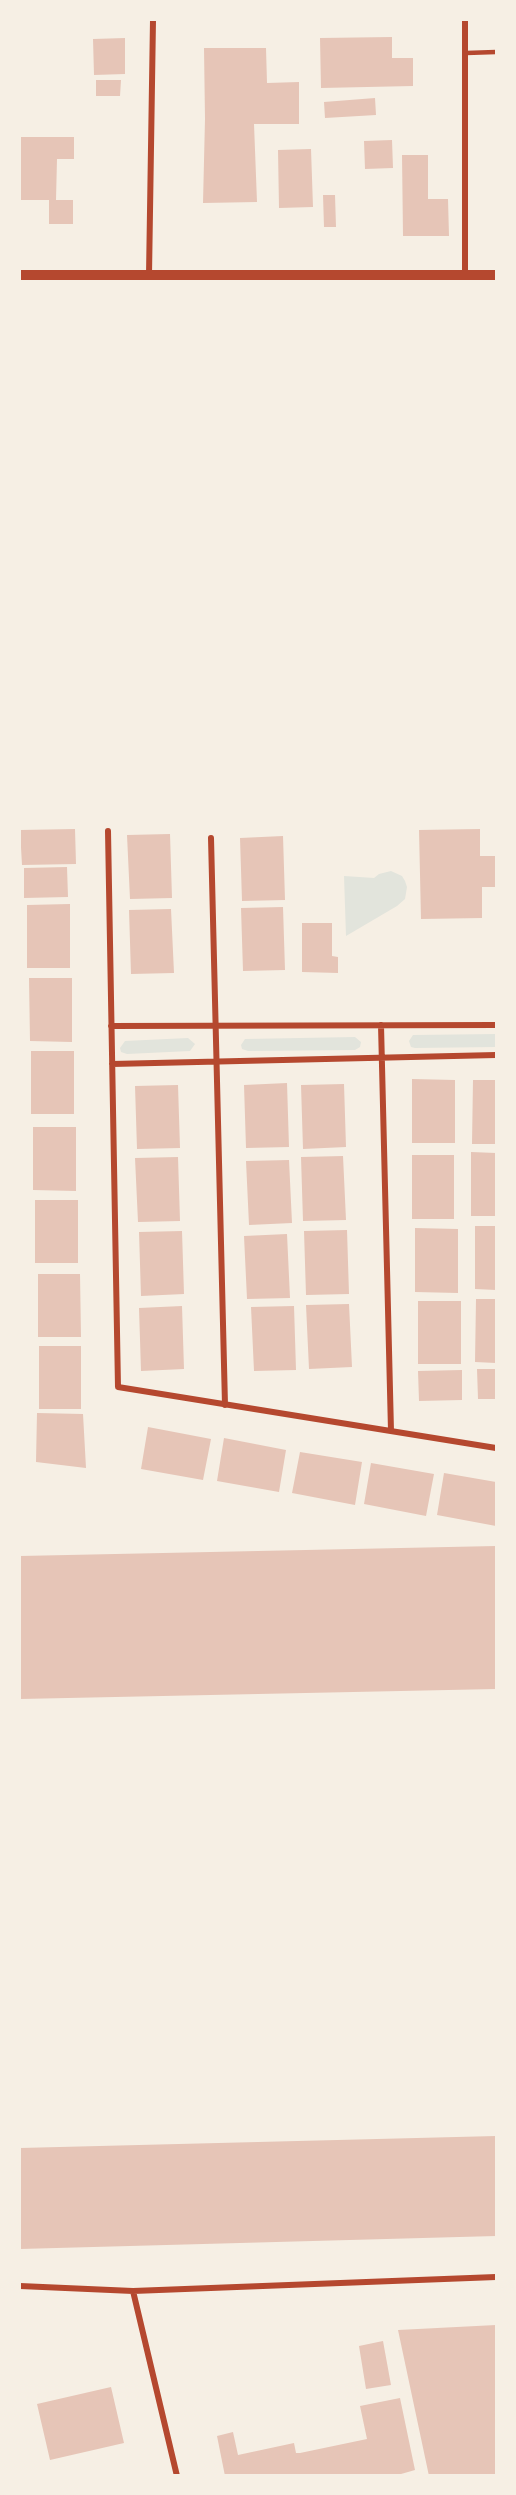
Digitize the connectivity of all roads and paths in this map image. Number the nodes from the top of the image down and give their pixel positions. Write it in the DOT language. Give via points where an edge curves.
graph roads {
  1 [pos="153,20"];
  2 [pos="465,20"];
  3 [pos="496,52"];
  4 [pos="466,54"];
  5 [pos="465,274"];
  6 [pos="496,274"];
  7 [pos="20,275"];
  8 [pos="149,275"];
  9 [pos="108,831"];
  10 [pos="211,838"];
  11 [pos="381,1025"];
  12 [pos="496,1025"];
  13 [pos="111,1026"];
  14 [pos="215,1026"];
  15 [pos="496,1055"];
  16 [pos="382,1058"];
  17 [pos="215,1061"];
  18 [pos="112,1064"];
  19 [pos="225,1405"];
  20 [pos="391,1431"];
  21 [pos="496,1448"];
  22 [pos="496,2277"];
  23 [pos="20,2286"];
  24 [pos="133,2291"];
  25 [pos="177,2475"];
  1 -- 8 [label="street"];
  2 -- 4 [label="street"];
  3 -- 4 [label="lane"];
  4 -- 5 [label="street"];
  5 -- 6 [label="street"];
  5 -- 8 [label="street"];
  7 -- 8 [label="street"];
  9 -- 13 [label="street"];
  10 -- 14 [label="street"];
  11 -- 12 [label="street"];
  11 -- 14 [label="street"];
  11 -- 16 [label="street"];
  13 -- 14 [label="street"];
  13 -- 18 [label="street"];
  14 -- 17 [label="street"];
  15 -- 16 [label="street"];
  16 -- 17 [label="street"];
  16 -- 20 [label="street"];
  17 -- 18 [label="street"];
  17 -- 19 [label="street"];
  18 -- 19 [label="street" via="118,1387"];
  19 -- 20 [label="street"];
  20 -- 21 [label="street"];
  22 -- 24 [label="street"];
  23 -- 24 [label="street"];
  24 -- 25 [label="street"];
}
